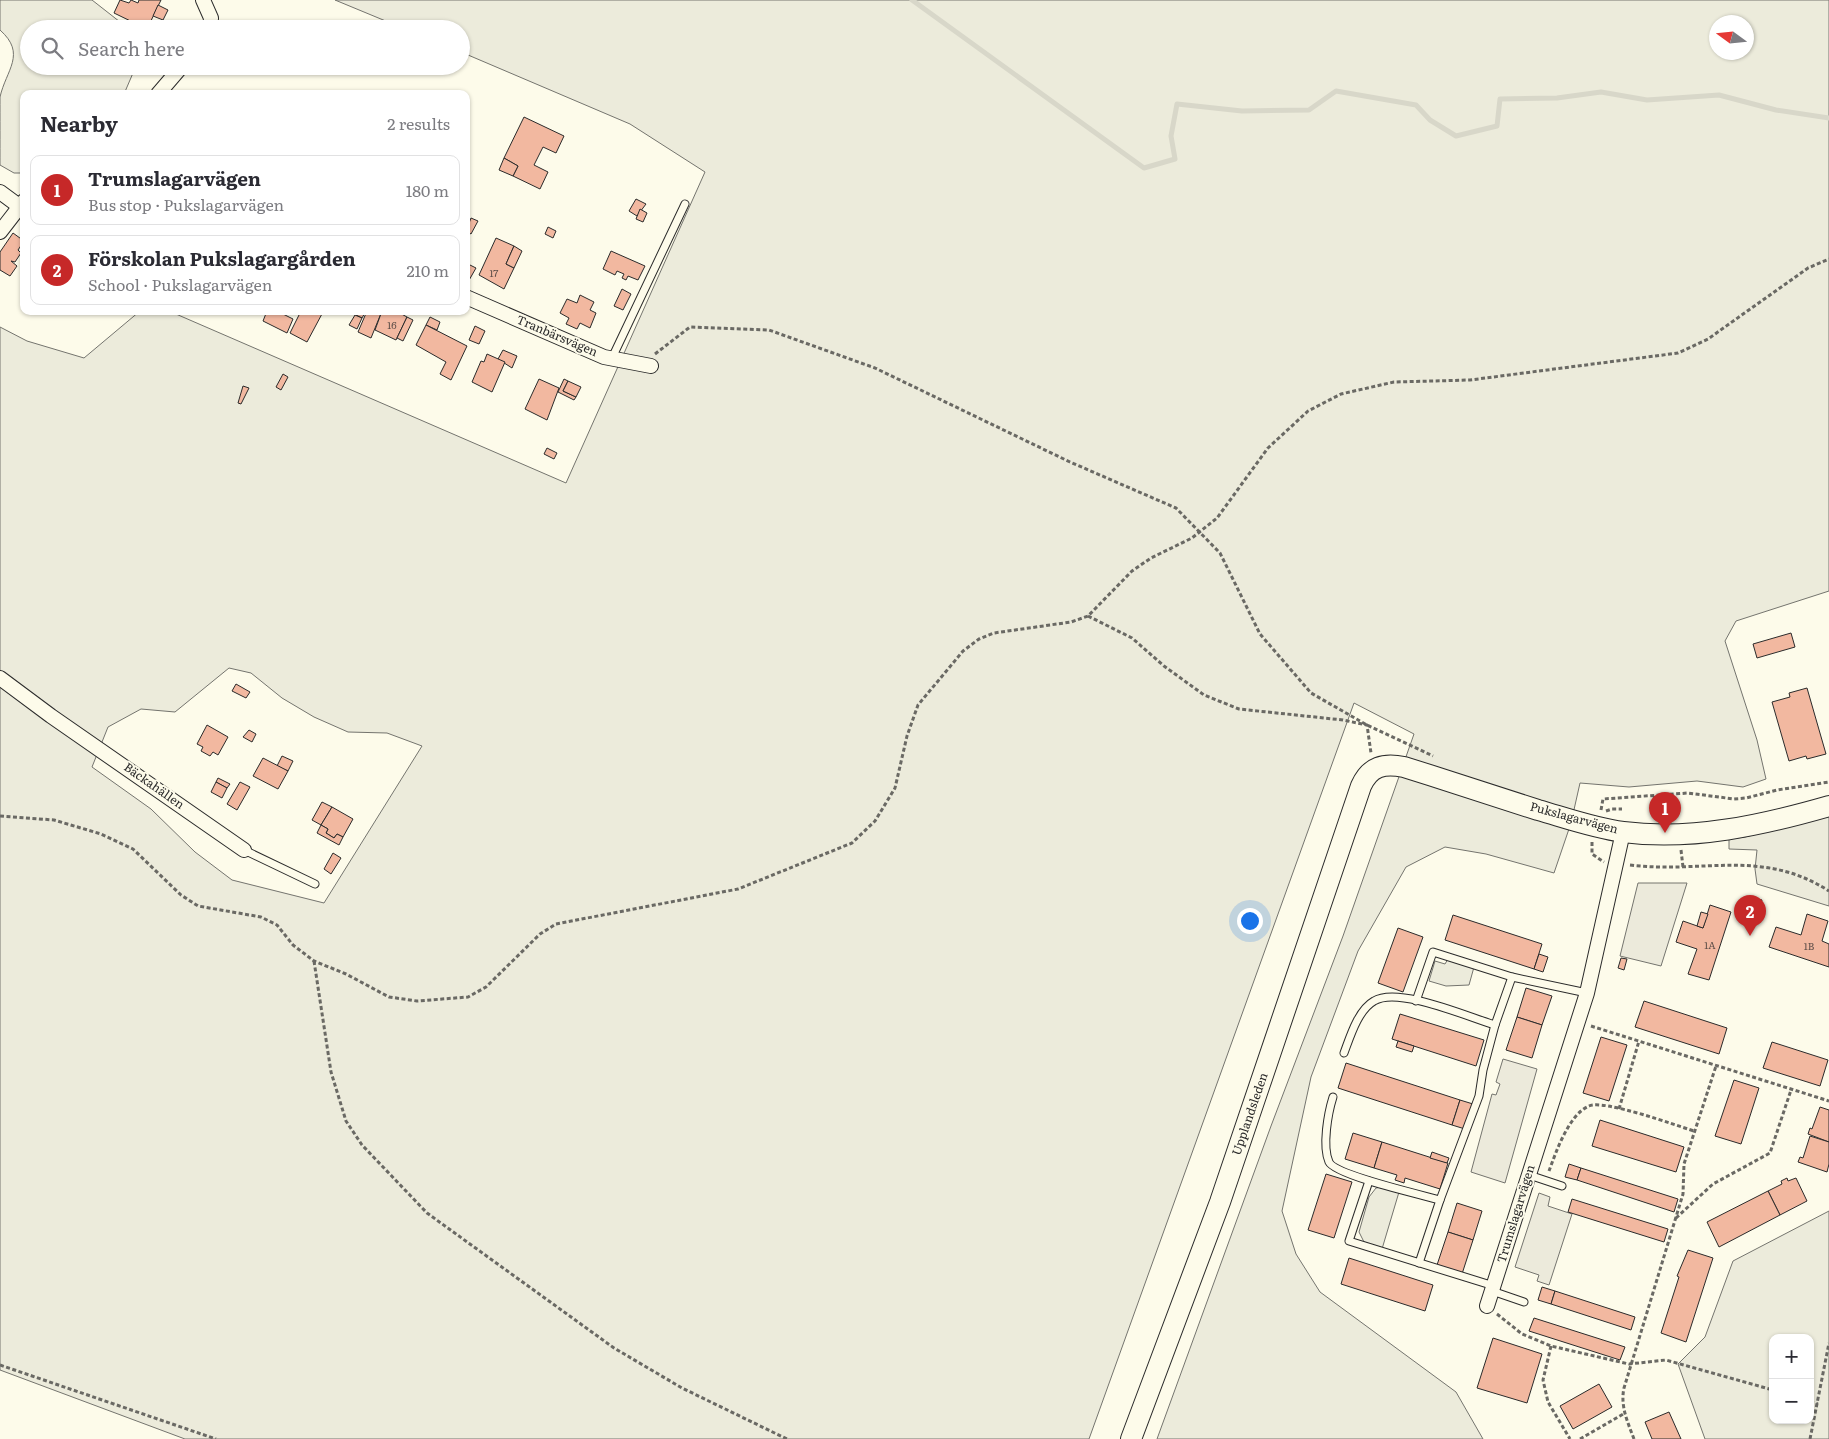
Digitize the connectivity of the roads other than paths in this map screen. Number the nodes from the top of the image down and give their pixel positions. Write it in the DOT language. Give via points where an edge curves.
graph roads {
  1 [pos="203,0"];
  2 [pos="211,20"];
  3 [pos="174,75"];
  4 [pos="161,90"];
  5 [pos="0,192"];
  6 [pos="20,203"];
  7 [pos="685,204"];
  8 [pos="20,205"];
  9 [pos="0,232"];
  10 [pos="470,299"];
  11 [pos="612,358"];
  12 [pos="651,366"];
  13 [pos="0,678"];
  14 [pos="1373,769"];
  15 [pos="1829,806"];
  16 [pos="1623,832"];
  17 [pos="244,850"];
  18 [pos="315,884"];
  19 [pos="1512,977"];
  20 [pos="1587,993"];
  21 [pos="1416,1001"];
  22 [pos="1495,1025"];
  23 [pos="1344,1053"];
  24 [pos="1333,1097"];
  25 [pos="1529,1175"];
  26 [pos="1369,1181"];
  27 [pos="1562,1186"];
  28 [pos="1440,1200"];
  29 [pos="1419,1264"];
  30 [pos="1493,1289"];
  31 [pos="1524,1302"];
  32 [pos="1487,1306"];
  33 [pos="1131,1439"];
  1 -- 2 [label="street"];
  3 -- 4 [label="street"];
  5 -- 6 [label="street"];
  7 -- 11 [label="lane"];
  8 -- 9 [label="street"];
  10 -- 11 [label="street, Tranbärsvägen"];
  11 -- 12 [label="street, Tranbärsvägen"];
  13 -- 17 [label="street, Bäckahällen"];
  14 -- 16 [label="street, Pukslagarvägen" via="1382,765 1399,766"];
  14 -- 33 [label="street, Upplandsleden" via="1361,786 1223,1193"];
  15 -- 16 [label="street, Pukslagarvägen" via="1770,823 1729,830"];
  16 -- 20 [label="street, Trumslagarvägen"];
  17 -- 18 [label="lane, Bäckahällen"];
  19 -- 20 [label="lane"];
  19 -- 21 [label="lane" via="1433,952"];
  19 -- 22 [label="lane"];
  20 -- 25 [label="street, Trumslagarvägen"];
  21 -- 22 [label="lane"];
  21 -- 23 [label="lane" via="1394,996 1373,1001 1352,1030"];
  22 -- 28 [label="lane" via="1479,1096"];
  24 -- 26 [label="lane" via="1327,1132 1329,1163 1334,1168"];
  25 -- 27 [label="lane"];
  25 -- 30 [label="street, Trumslagarvägen"];
  26 -- 28 [label="lane"];
  26 -- 29 [label="lane" via="1349,1241"];
  28 -- 29 [label="lane"];
  29 -- 30 [label="lane"];
  30 -- 31 [label="lane"];
  30 -- 32 [label="street, Trumslagarvägen"];
}
